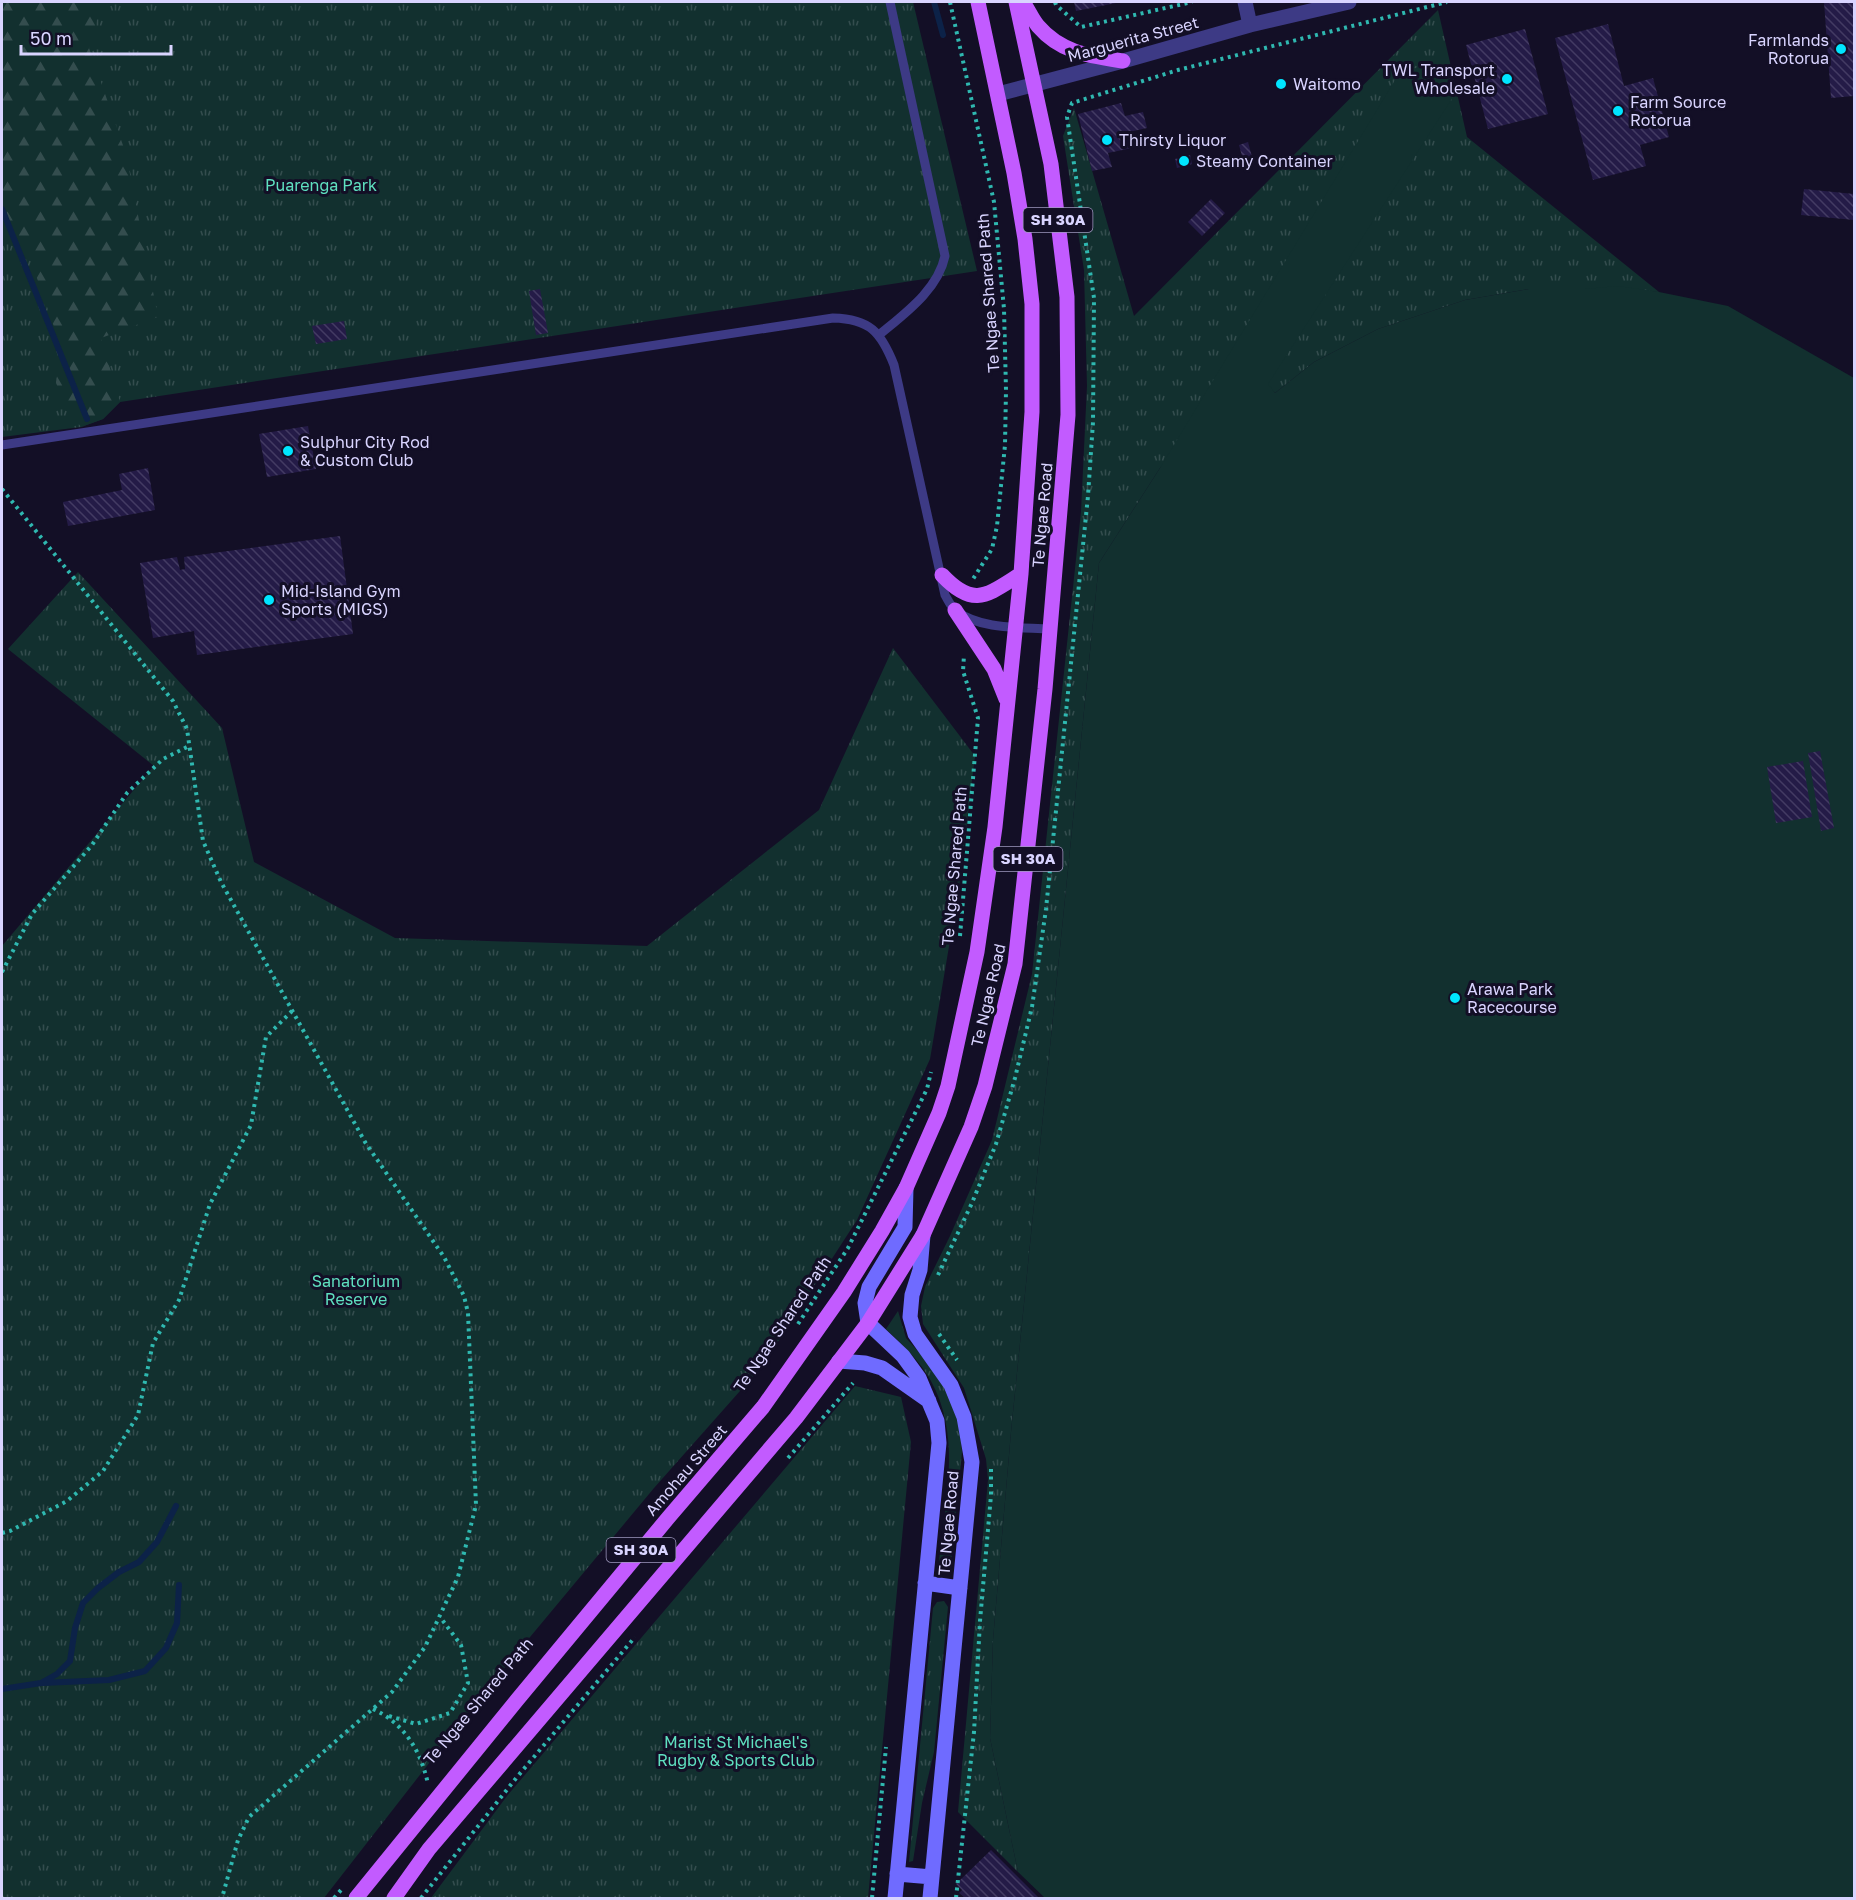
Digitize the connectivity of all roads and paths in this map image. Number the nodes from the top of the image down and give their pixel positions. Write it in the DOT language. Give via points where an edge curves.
graph roads {
  1 [pos="890,2"];
  2 [pos="950,2"];
  3 [pos="978,2"];
  4 [pos="1016,2"];
  5 [pos="1023,2"];
  6 [pos="1055,2"];
  7 [pos="1192,2"];
  8 [pos="1245,2"];
  9 [pos="1348,2"];
  10 [pos="1447,2"];
  11 [pos="1251,25"];
  12 [pos="1123,61"];
  13 [pos="1035,84"];
  14 [pos="998,94"];
  15 [pos="879,335"];
  16 [pos="2,445"];
  17 [pos="2,489"];
  18 [pos="1021,574"];
  19 [pos="942,575"];
  20 [pos="973,582"];
  21 [pos="955,610"];
  22 [pos="1016,627"];
  23 [pos="1050,629"];
  24 [pos="964,653"];
  25 [pos="1008,702"];
  26 [pos="189,746"];
  27 [pos="960,941"];
  28 [pos="2,972"];
  29 [pos="292,1011"];
  30 [pos="932,1068"];
  31 [pos="906,1188"];
  32 [pos="923,1235"];
  33 [pos="937,1278"];
  34 [pos="868,1323"];
  35 [pos="934,1328"];
  36 [pos="794,1329"];
  37 [pos="839,1361"];
  38 [pos="958,1362"];
  39 [pos="853,1383"];
  40 [pos="929,1401"];
  41 [pos="991,1460"];
  42 [pos="783,1463"];
  43 [pos="2,1533"];
  44 [pos="925,1583"];
  45 [pos="960,1588"];
  46 [pos="440,1617"];
  47 [pos="639,1633"];
  48 [pos="373,1708"];
  49 [pos="389,1716"];
  50 [pos="886,1747"];
  51 [pos="434,1772"];
  52 [pos="427,1780"];
  53 [pos="420,1789"];
  54 [pos="432,1802"];
  55 [pos="897,1874"];
  56 [pos="932,1877"];
  57 [pos="341,1889"];
  58 [pos="222,1899"];
  59 [pos="334,1899"];
  60 [pos="356,1899"];
  61 [pos="394,1899"];
  62 [pos="421,1899"];
  63 [pos="872,1899"];
  64 [pos="895,1899"];
  65 [pos="930,1899"];
  66 [pos="956,1899"];
  1 -- 15 [label="lane" via="945,256 943,268 916,304"];
  2 -- 20 [label="path, Te Ngae Shared Path" via="994,202 1004,321 1005,445 997,526 992,549"];
  3 -- 14 [label="main road, Te Ngae Road / SH 30A"];
  4 -- 13 [label="main road, Te Ngae Road / SH 30A"];
  5 -- 12 [label="main road" via="1038,26 1060,45 1083,55"];
  6 -- 7 [label="path" via="1082,27"];
  8 -- 11 [label="street"];
  9 -- 11 [label="street, Marguerita Street"];
  10 -- 33 [label="path" via="1178,70 1072,104 1067,117 1094,298 1093,422 1046,909 1032,1007 996,1144"];
  11 -- 12 [label="street, Marguerita Street"];
  12 -- 13 [label="street, Marguerita Street"];
  13 -- 14 [label="street, Marguerita Street"];
  13 -- 23 [label="main road, Te Ngae Road / SH 30A" via="1051,164 1067,297 1069,357 1068,415"];
  14 -- 18 [label="main road, Te Ngae Road / SH 30A" via="1018,195 1032,304 1032,411"];
  15 -- 16 [label="lane" via="860,321 833,318"];
  15 -- 19 [label="lane" via="894,365"];
  17 -- 26 [label="path" via="173,701 187,729"];
  18 -- 19 [label="main road" via="980,597 963,592"];
  18 -- 22 [label="main road, Te Ngae Road / SH 30A"];
  19 -- 21 [label="lane" via="945,595"];
  21 -- 22 [label="lane" via="980,621"];
  21 -- 25 [label="main road" via="994,669"];
  22 -- 23 [label="lane"];
  22 -- 25 [label="main road, Te Ngae Road / SH 30A"];
  23 -- 32 [label="main road, Te Ngae Road / SH 30A" via="1016,964 975,1116"];
  24 -- 27 [label="path, Te Ngae Shared Path" via="963,671 978,718"];
  25 -- 31 [label="main road, Te Ngae Road / SH 30A" via="995,827 961,1033 939,1113"];
  26 -- 28 [label="path" via="164,759 127,793 92,845 32,914"];
  26 -- 29 [label="path" via="203,841 221,882"];
  29 -- 43 [label="path" via="266,1037 251,1125 210,1204 179,1299 153,1343 138,1415 104,1471 67,1501"];
  29 -- 46 [label="path" via="365,1142 444,1257 464,1296 468,1313 476,1505 458,1577"];
  30 -- 36 [label="path, Te Ngae Shared Path" via="927,1089 848,1248"];
  31 -- 34 [label="street, Te Ngae Road" via="905,1227 869,1287"];
  31 -- 54 [label="main road, Amohau Street / SH 30A" via="844,1292 763,1407"];
  32 -- 34 [label="main road, SH 30A"];
  32 -- 45 [label="street, Te Ngae Road" via="910,1317 915,1334 951,1385 964,1417 972,1462"];
  34 -- 37 [label="main road, SH 30A"];
  34 -- 40 [label="street, Te Ngae Road" via="903,1356"];
  35 -- 38 [label="path"];
  37 -- 40 [label="street" via="882,1368"];
  37 -- 61 [label="main road, SH 30A" via="796,1418 429,1849"];
  39 -- 42 [label="path"];
  40 -- 44 [label="street, Te Ngae Road" via="937,1421 939,1443"];
  41 -- 66 [label="path" via="992,1495 974,1732"];
  44 -- 45 [label="street"];
  44 -- 55 [label="street, Te Ngae Road"];
  45 -- 56 [label="street, Te Ngae Road"];
  46 -- 48 [label="path" via="425,1647 392,1692"];
  46 -- 49 [label="path" via="461,1645 468,1683 450,1713 416,1724"];
  47 -- 62 [label="path" via="517,1777"];
  48 -- 49 [label="path"];
  48 -- 58 [label="path" via="249,1817 238,1840"];
  49 -- 52 [label="path" via="405,1731"];
  50 -- 63 [label="path"];
  51 -- 52 [label="path, Te Ngae Shared Path"];
  52 -- 53 [label="path, Te Ngae Shared Path"];
  52 -- 54 [label="path"];
  54 -- 60 [label="main road, Amohau Street / SH 30A"];
  55 -- 56 [label="street"];
  55 -- 64 [label="street, Te Ngae Road"];
  56 -- 65 [label="street, Te Ngae Road"];
  57 -- 59 [label="path"];
}
